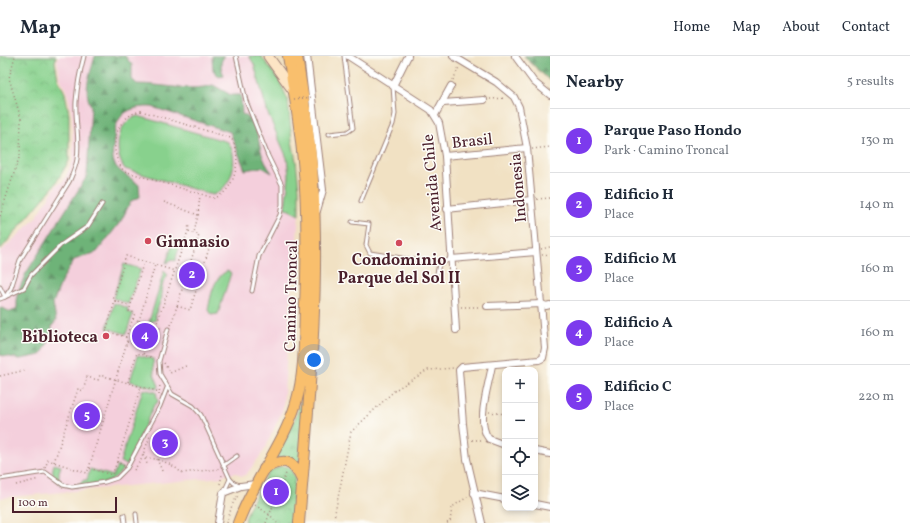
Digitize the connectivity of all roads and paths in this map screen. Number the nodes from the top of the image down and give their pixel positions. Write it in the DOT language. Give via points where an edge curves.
graph roads {
  1 [pos="15,56"];
  2 [pos="84,56"];
  3 [pos="236,56"];
  4 [pos="268,56"];
  5 [pos="288,56"];
  6 [pos="296,56"];
  7 [pos="307,56"];
  8 [pos="344,56"];
  9 [pos="408,56"];
  10 [pos="453,56"];
  11 [pos="515,56"];
  12 [pos="350,57"];
  13 [pos="462,61"];
  14 [pos="393,86"];
  15 [pos="451,86"];
  16 [pos="550,95"];
  17 [pos="294,96"];
  18 [pos="313,97"];
  19 [pos="514,97"];
  20 [pos="484,100"];
  21 [pos="443,103"];
  22 [pos="435,115"];
  23 [pos="329,134"];
  24 [pos="550,147"];
  25 [pos="527,148"];
  26 [pos="445,156"];
  27 [pos="200,194"];
  28 [pos="550,198"];
  29 [pos="531,200"];
  30 [pos="361,201"];
  31 [pos="164,202"];
  32 [pos="102,204"];
  33 [pos="447,209"];
  34 [pos="198,215"];
  35 [pos="0,216"];
  36 [pos="314,218"];
  37 [pos="352,222"];
  38 [pos="189,224"];
  39 [pos="188,231"];
  40 [pos="194,233"];
  41 [pos="211,242"];
  42 [pos="536,252"];
  43 [pos="451,259"];
  44 [pos="144,261"];
  45 [pos="439,264"];
  46 [pos="155,265"];
  47 [pos="188,269"];
  48 [pos="175,271"];
  49 [pos="202,273"];
  50 [pos="436,278"];
  51 [pos="0,287"];
  52 [pos="252,291"];
  53 [pos="5,297"];
  54 [pos="0,299"];
  55 [pos="115,301"];
  56 [pos="542,304"];
  57 [pos="130,306"];
  58 [pos="177,306"];
  59 [pos="487,306"];
  60 [pos="550,306"];
  61 [pos="455,308"];
  62 [pos="133,319"];
  63 [pos="139,321"];
  64 [pos="171,324"];
  65 [pos="155,326"];
  66 [pos="167,329"];
  67 [pos="456,330"];
  68 [pos="126,337"];
  69 [pos="127,342"];
  70 [pos="143,355"];
  71 [pos="154,359"];
  72 [pos="164,362"];
  73 [pos="188,365"];
  74 [pos="492,365"];
  75 [pos="462,367"];
  76 [pos="26,370"];
  77 [pos="0,376"];
  78 [pos="116,380"];
  79 [pos="128,382"];
  80 [pos="141,386"];
  81 [pos="160,386"];
  82 [pos="167,388"];
  83 [pos="158,391"];
  84 [pos="162,392"];
  85 [pos="483,412"];
  86 [pos="502,414"];
  87 [pos="152,431"];
  88 [pos="486,435"];
  89 [pos="465,441"];
  90 [pos="502,444"];
  91 [pos="538,452"];
  92 [pos="550,454"];
  93 [pos="143,455"];
  94 [pos="237,456"];
  95 [pos="145,458"];
  96 [pos="157,459"];
  97 [pos="48,460"];
  98 [pos="141,460"];
  99 [pos="54,462"];
  100 [pos="117,462"];
  101 [pos="148,466"];
  102 [pos="289,466"];
  103 [pos="221,467"];
  104 [pos="89,468"];
  105 [pos="127,468"];
  106 [pos="134,470"];
  107 [pos="264,470"];
  108 [pos="162,471"];
  109 [pos="0,479"];
  110 [pos="39,479"];
  111 [pos="230,479"];
  112 [pos="302,480"];
  113 [pos="220,484"];
  114 [pos="255,484"];
  115 [pos="16,485"];
  116 [pos="243,486"];
  117 [pos="223,493"];
  118 [pos="474,493"];
  119 [pos="502,498"];
  120 [pos="250,501"];
  121 [pos="538,505"];
  122 [pos="550,507"];
  123 [pos="136,514"];
  124 [pos="124,515"];
  125 [pos="270,515"];
  126 [pos="125,523"];
  127 [pos="136,523"];
  128 [pos="218,523"];
  129 [pos="227,523"];
  130 [pos="238,523"];
  131 [pos="266,523"];
  132 [pos="276,523"];
  133 [pos="299,523"];
  134 [pos="333,523"];
  135 [pos="449,523"];
  136 [pos="482,523"];
  1 -- 35 [label="path" via="9,78 21,119 20,155"];
  2 -- 53 [label="lane" via="76,103 76,165 69,182 20,260 11,288"];
  3 -- 52 [label="lane" via="246,101 282,185 280,215 259,256"];
  4 -- 17 [label="main road"];
  5 -- 17 [label="main road, Camino Troncal"];
  6 -- 36 [label="main road, Camino Troncal" via="313,181"];
  7 -- 36 [label="street, Camino Troncal" via="322,190"];
  8 -- 23 [label="lane" via="353,128 347,132"];
  9 -- 14 [label="street"];
  10 -- 13 [label="street, Indonesia"];
  11 -- 16 [label="street" via="534,82"];
  12 -- 14 [label="street, Avenida Chile"];
  13 -- 15 [label="path"];
  13 -- 19 [label="street, Indonesia" via="496,82"];
  14 -- 22 [label="street, Avenida Chile"];
  14 -- 30 [label="lane" via="393,124"];
  15 -- 21 [label="street"];
  17 -- 18 [label="path, bridge"];
  17 -- 107 [label="main road, Camino Troncal" via="306,202 304,362 291,417"];
  19 -- 20 [label="path"];
  19 -- 25 [label="street, Indonesia" via="523,117"];
  20 -- 21 [label="street"];
  21 -- 22 [label="street"];
  22 -- 26 [label="street, Avenida Chile"];
  24 -- 25 [label="path" via="534,150"];
  25 -- 26 [label="street, Brasil"];
  25 -- 29 [label="street, Indonesia"];
  26 -- 33 [label="street, Avenida Chile"];
  27 -- 27 [label="path" via="218,197 230,182 238,160 237,150 231,138 141,111 130,114 121,123 116,139 115,156 118,165 124,171"];
  27 -- 34 [label="path"];
  28 -- 29 [label="path"];
  29 -- 33 [label="street"];
  29 -- 42 [label="street, Indonesia"];
  31 -- 34 [label="path"];
  32 -- 53 [label="lane" via="88,226 62,244 31,275 24,288"];
  33 -- 43 [label="street, Avenida Chile"];
  34 -- 40 [label="path"];
  36 -- 112 [label="main road, Camino Troncal" via="314,348"];
  37 -- 45 [label="lane" via="369,224 366,246 370,253"];
  38 -- 39 [label="path"];
  39 -- 40 [label="path"];
  39 -- 48 [label="path"];
  40 -- 47 [label="path" via="199,235"];
  41 -- 49 [label="path"];
  42 -- 43 [label="street"];
  42 -- 56 [label="street, Indonesia"];
  43 -- 45 [label="lane"];
  43 -- 61 [label="street, Avenida Chile"];
  44 -- 46 [label="path"];
  44 -- 55 [label="path" via="126,256 113,300"];
  44 -- 57 [label="path"];
  45 -- 50 [label="lane"];
  46 -- 48 [label="path"];
  46 -- 63 [label="path"];
  47 -- 49 [label="path"];
  47 -- 58 [label="path"];
  48 -- 65 [label="path"];
  49 -- 58 [label="path" via="190,310"];
  51 -- 53 [label="lane"];
  53 -- 54 [label="lane"];
  55 -- 57 [label="path"];
  55 -- 68 [label="path" via="106,331"];
  56 -- 59 [label="street"];
  56 -- 60 [label="street"];
  56 -- 74 [label="street, Indonesia" via="543,358"];
  57 -- 62 [label="path" via="129,312 135,313"];
  58 -- 64 [label="path"];
  59 -- 61 [label="path"];
  61 -- 67 [label="street, Avenida Chile"];
  62 -- 63 [label="path"];
  62 -- 68 [label="path"];
  63 -- 65 [label="path"];
  65 -- 66 [label="path"];
  66 -- 82 [label="lane" via="158,369"];
  68 -- 69 [label="path"];
  69 -- 70 [label="path" via="145,348"];
  69 -- 78 [label="path"];
  70 -- 71 [label="path"];
  70 -- 79 [label="path" via="137,353"];
  72 -- 73 [label="path" via="170,373"];
  74 -- 75 [label="street"];
  74 -- 85 [label="street"];
  75 -- 89 [label="street" via="459,375"];
  75 -- 134 [label="path" via="428,370 395,390 351,432"];
  76 -- 77 [label="path"];
  78 -- 79 [label="path"];
  78 -- 99 [label="path" via="100,375 98,380 87,377 83,391 78,389"];
  78 -- 104 [label="path"];
  79 -- 80 [label="path"];
  80 -- 83 [label="path"];
  80 -- 100 [label="path"];
  81 -- 83 [label="path"];
  82 -- 103 [label="lane" via="198,410 210,433"];
  82 -- 105 [label="lane"];
  83 -- 84 [label="path"];
  85 -- 86 [label="path"];
  85 -- 88 [label="street"];
  87 -- 93 [label="path"];
  88 -- 89 [label="path" via="482,440"];
  88 -- 90 [label="street" via="492,441"];
  89 -- 118 [label="street"];
  91 -- 92 [label="street"];
  93 -- 95 [label="path"];
  93 -- 98 [label="path"];
  94 -- 103 [label="lane"];
  95 -- 96 [label="path"];
  95 -- 98 [label="path"];
  95 -- 101 [label="path"];
  96 -- 103 [label="path" via="178,469 180,473"];
  96 -- 108 [label="path"];
  97 -- 99 [label="path"];
  98 -- 106 [label="path"];
  99 -- 104 [label="path" via="87,473"];
  100 -- 104 [label="path" via="112,475"];
  100 -- 105 [label="path"];
  102 -- 125 [label="path"];
  103 -- 111 [label="lane"];
  103 -- 113 [label="path"];
  105 -- 109 [label="lane" via="117,478 80,487 67,486 45,472"];
  107 -- 112 [label="main road" via="274,463 286,462 297,469"];
  107 -- 114 [label="main road, Camino Troncal"];
  110 -- 115 [label="path"];
  111 -- 116 [label="lane"];
  111 -- 117 [label="lane"];
  112 -- 133 [label="main road, Camino Troncal"];
  114 -- 116 [label="street"];
  114 -- 130 [label="main road, Camino Troncal"];
  116 -- 117 [label="street"];
  116 -- 129 [label="path" via="232,505"];
  117 -- 128 [label="street"];
  118 -- 119 [label="street"];
  118 -- 135 [label="path" via="452,507"];
  118 -- 136 [label="street"];
  120 -- 125 [label="path"];
  121 -- 122 [label="street"];
  123 -- 127 [label="lane"];
  124 -- 126 [label="lane"];
  125 -- 131 [label="path"];
  125 -- 132 [label="path"];
}
